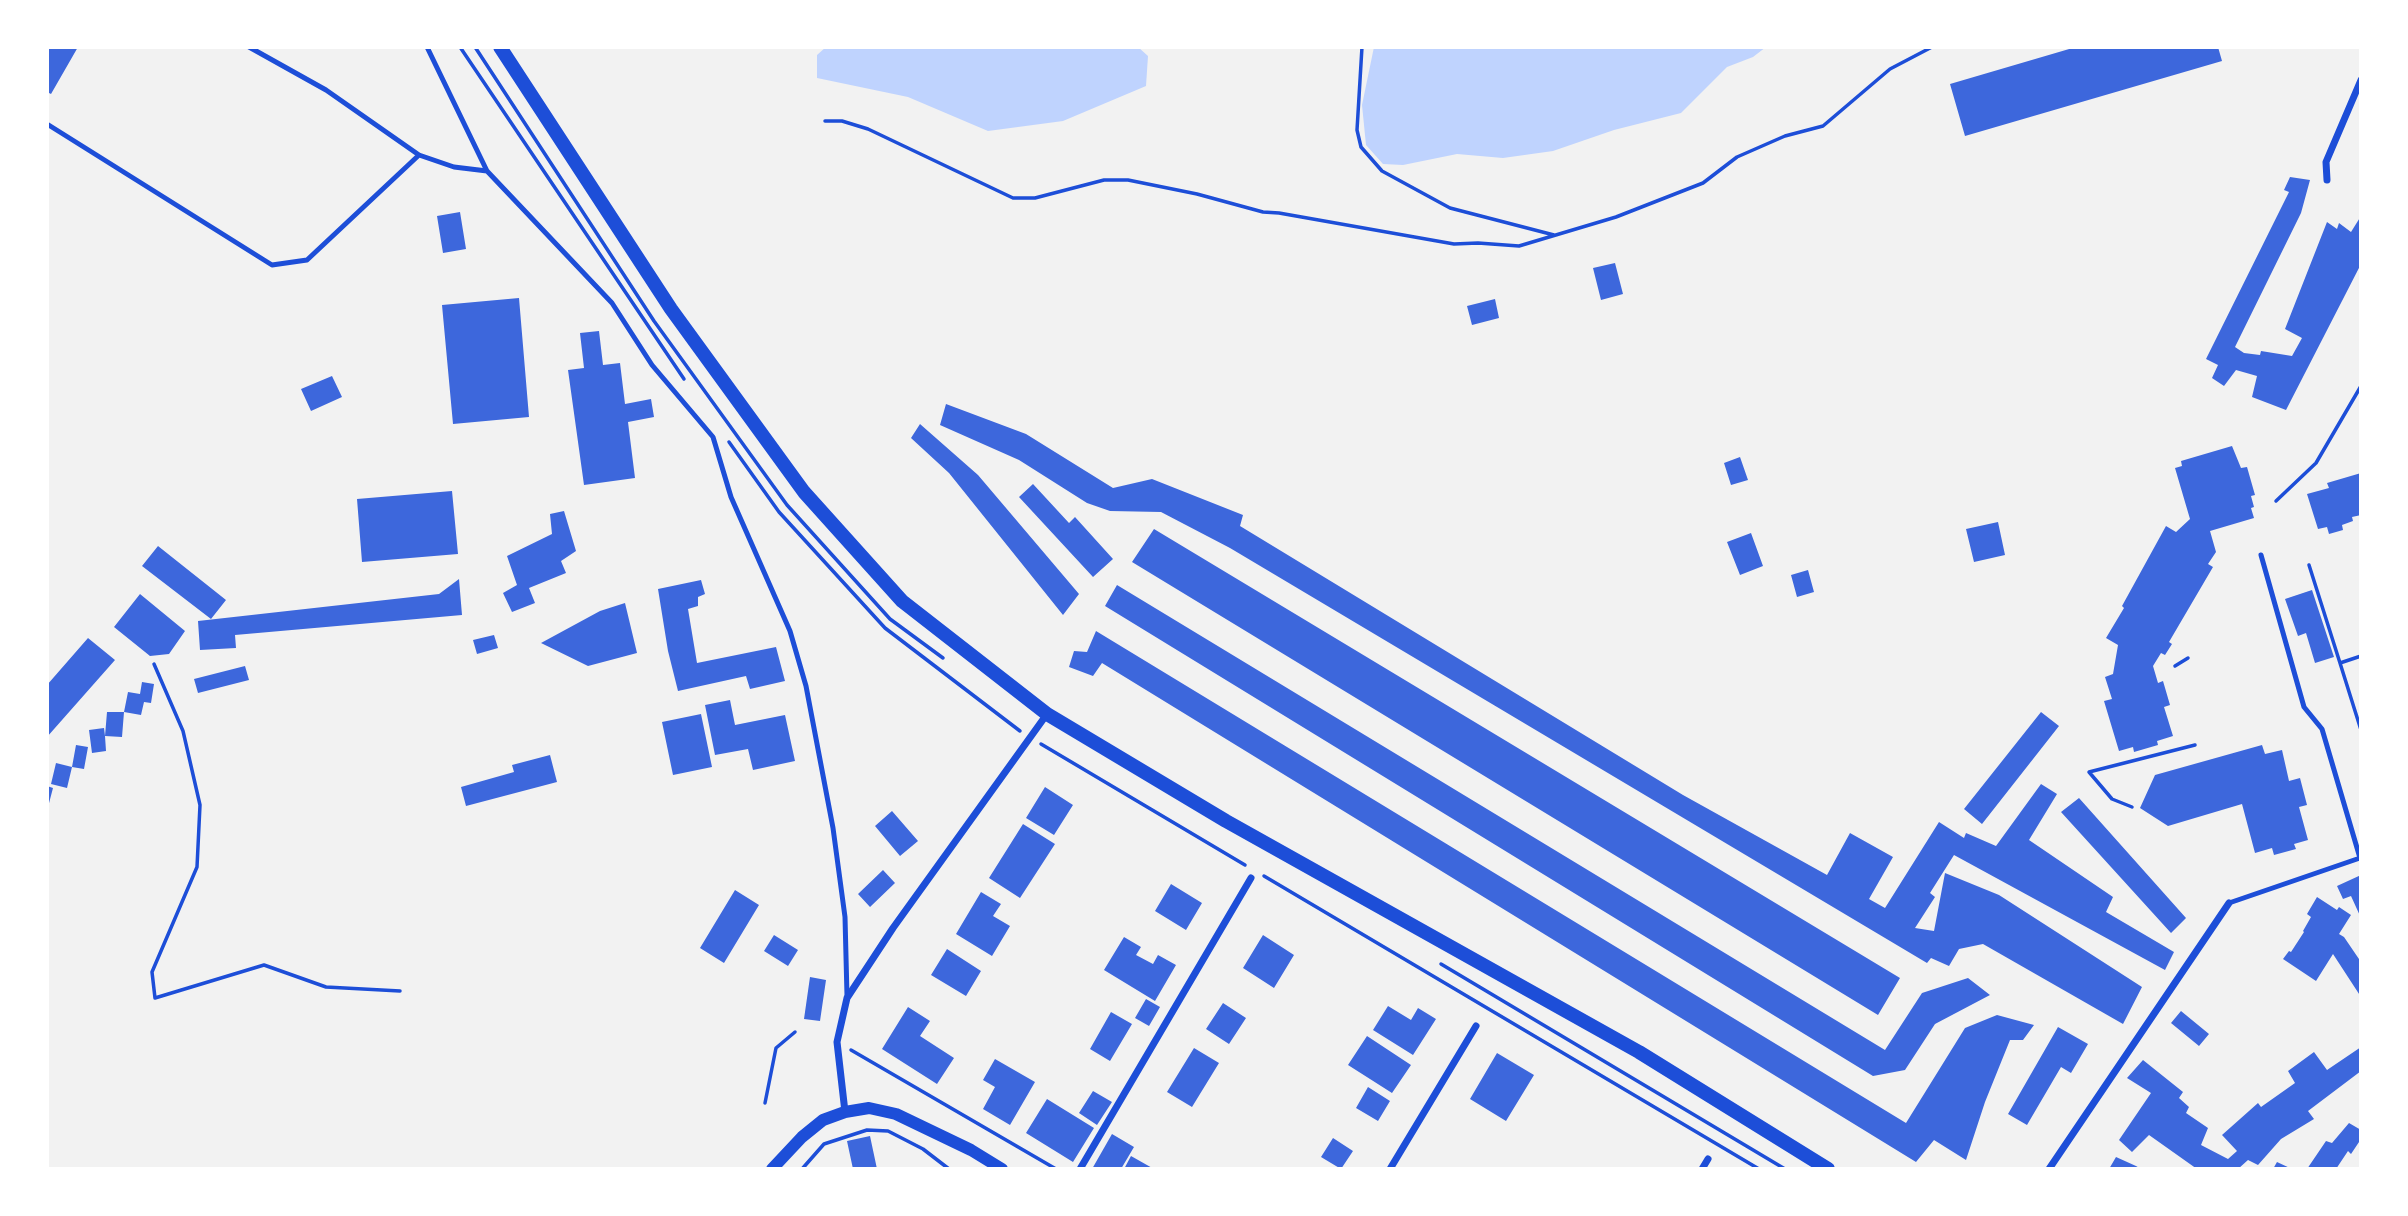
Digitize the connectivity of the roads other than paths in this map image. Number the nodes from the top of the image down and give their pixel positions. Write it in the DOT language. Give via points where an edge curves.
graph roads {
  1 [pos="249,47"];
  2 [pos="426,47"];
  3 [pos="500,47"];
  4 [pos="2361,80"];
  5 [pos="47,124"];
  6 [pos="419,155"];
  7 [pos="487,171"];
  8 [pos="2327,180"];
  9 [pos="2261,555"];
  10 [pos="1047,714"];
  11 [pos="1254,875"];
  12 [pos="2229,902"];
  13 [pos="847,998"];
  14 [pos="1476,1026"];
  15 [pos="845,1112"];
  16 [pos="1708,1159"];
  17 [pos="772,1169"];
  18 [pos="1002,1169"];
  19 [pos="1080,1169"];
  20 [pos="1390,1169"];
  21 [pos="1702,1169"];
  22 [pos="1828,1169"];
  23 [pos="2049,1169"];
  1 -- 6 [label="lane" via="326,90"];
  2 -- 7 [label="lane"];
  3 -- 10 [label="main road" via="671,309 804,492 902,601"];
  4 -- 8 [label="street" via="2326,162"];
  5 -- 6 [label="lane" via="272,265 307,260"];
  6 -- 7 [label="lane" via="454,167"];
  7 -- 13 [label="lane" via="612,303 652,365 713,437 732,497 790,631 806,686 845,917"];
  9 -- 12 [label="lane" via="2304,707 2322,729 2360,858"];
  10 -- 13 [label="street"];
  10 -- 22 [label="main road" via="1226,821 1639,1052"];
  11 -- 19 [label="street"];
  12 -- 23 [label="street"];
  13 -- 15 [label="street" via="837,1042"];
  14 -- 20 [label="street"];
  15 -- 17 [label="street" via="812,1129"];
  15 -- 18 [label="street" via="869,1108 896,1114"];
  16 -- 21 [label="street"];
}
